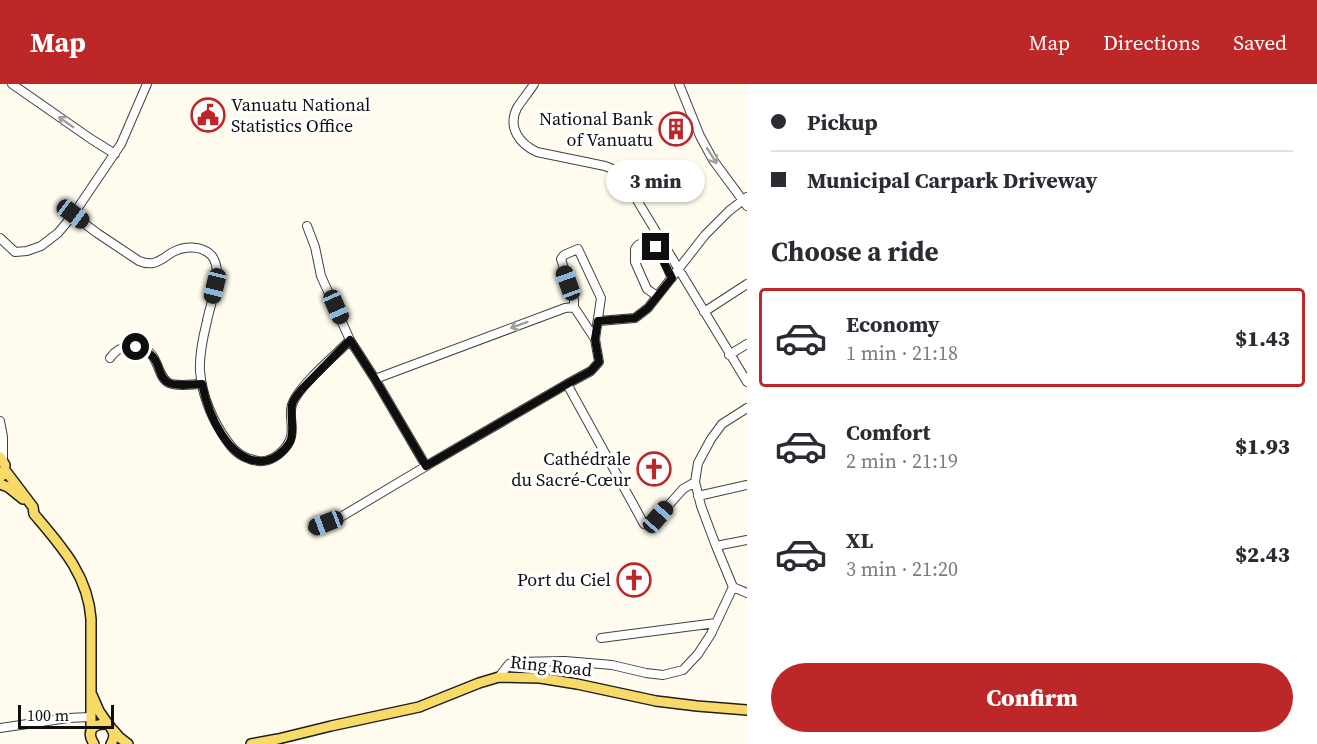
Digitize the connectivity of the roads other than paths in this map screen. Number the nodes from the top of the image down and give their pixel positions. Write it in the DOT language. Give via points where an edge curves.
graph roads {
  1 [pos="12,84"];
  2 [pos="147,84"];
  3 [pos="534,84"];
  4 [pos="679,84"];
  5 [pos="115,154"];
  6 [pos="745,201"];
  7 [pos="73,214"];
  8 [pos="307,226"];
  9 [pos="0,238"];
  10 [pos="0,249"];
  11 [pos="11,249"];
  12 [pos="679,268"];
  13 [pos="672,278"];
  14 [pos="747,284"];
  15 [pos="657,296"];
  16 [pos="574,307"];
  17 [pos="704,312"];
  18 [pos="598,321"];
  19 [pos="595,339"];
  20 [pos="350,340"];
  21 [pos="747,344"];
  22 [pos="729,354"];
  23 [pos="110,358"];
  24 [pos="375,379"];
  25 [pos="747,382"];
  26 [pos="202,384"];
  27 [pos="567,384"];
  28 [pos="747,408"];
  29 [pos="0,421"];
  30 [pos="429,464"];
  31 [pos="2,466"];
  32 [pos="695,482"];
  33 [pos="0,484"];
  34 [pos="747,485"];
  35 [pos="698,496"];
  36 [pos="33,507"];
  37 [pos="313,528"];
  38 [pos="747,540"];
  39 [pos="716,546"];
  40 [pos="734,587"];
  41 [pos="747,593"];
  42 [pos="716,623"];
  43 [pos="601,638"];
  44 [pos="499,677"];
  45 [pos="91,686"];
  46 [pos="747,710"];
  47 [pos="90,717"];
  48 [pos="111,727"];
  49 [pos="0,728"];
  50 [pos="91,739"];
  51 [pos="111,744"];
  52 [pos="116,744"];
  53 [pos="123,744"];
  54 [pos="128,744"];
  55 [pos="251,744"];
  5 -- 1 [label="street, one-way"];
  2 -- 5 [label="street"];
  3 -- 12 [label="street" via="515,112 520,141 537,152 604,166 619,173"];
  4 -- 6 [label="street, one-way" via="713,160"];
  5 -- 7 [label="street"];
  6 -- 12 [label="street" via="729,210"];
  7 -- 11 [label="street" via="41,246 27,251"];
  7 -- 26 [label="street" via="145,263 154,263 188,247 205,251 213,258 216,279 201,350"];
  8 -- 20 [label="street" via="321,276"];
  9 -- 11 [label="street"];
  10 -- 11 [label="street"];
  12 -- 13 [label="street"];
  12 -- 17 [label="street"];
  13 -- 15 [label="street"];
  13 -- 15 [label="street" via="652,242 638,245 637,268 647,289"];
  14 -- 17 [label="street"];
  15 -- 18 [label="street" via="635,318"];
  16 -- 18 [label="street" via="561,259 578,249 601,298"];
  16 -- 19 [label="street"];
  16 -- 24 [label="street, one-way"];
  17 -- 22 [label="street"];
  18 -- 19 [label="street"];
  19 -- 27 [label="street" via="599,362 596,367"];
  20 -- 24 [label="street"];
  20 -- 26 [label="street" via="302,389 292,404 290,441 269,460 248,458 233,449 211,414"];
  21 -- 22 [label="street"];
  22 -- 25 [label="street"];
  23 -- 26 [label="street" via="120,348 144,349 155,358 167,382"];
  24 -- 30 [label="street" via="426,466"];
  27 -- 30 [label="street"];
  27 -- 32 [label="street" via="644,524 658,517 683,489"];
  28 -- 32 [label="street" via="722,424 711,439 698,463"];
  29 -- 31 [label="street"];
  30 -- 37 [label="street" via="339,518"];
  31 -- 36 [label="main road"];
  32 -- 35 [label="street"];
  33 -- 36 [label="main road"];
  34 -- 35 [label="street"];
  35 -- 39 [label="street"];
  36 -- 45 [label="main road" via="87,591"];
  38 -- 39 [label="street"];
  39 -- 40 [label="street"];
  40 -- 41 [label="street"];
  40 -- 42 [label="street"];
  42 -- 43 [label="street"];
  42 -- 44 [label="street" via="698,654 683,670 673,673 663,675 565,661 520,662 508,664"];
  44 -- 46 [label="main road, Ring Road" via="540,678 656,701"];
  44 -- 55 [label="main road, Ring Road" via="419,707"];
  45 -- 47 [label="main road"];
  45 -- 48 [label="main road" via="95,703"];
  47 -- 49 [label="street"];
  47 -- 50 [label="main road"];
  48 -- 50 [label="main road" via="98,724"];
  48 -- 51 [label="main road"];
  48 -- 54 [label="main road"];
  52 -- 53 [label="main road"];
}
